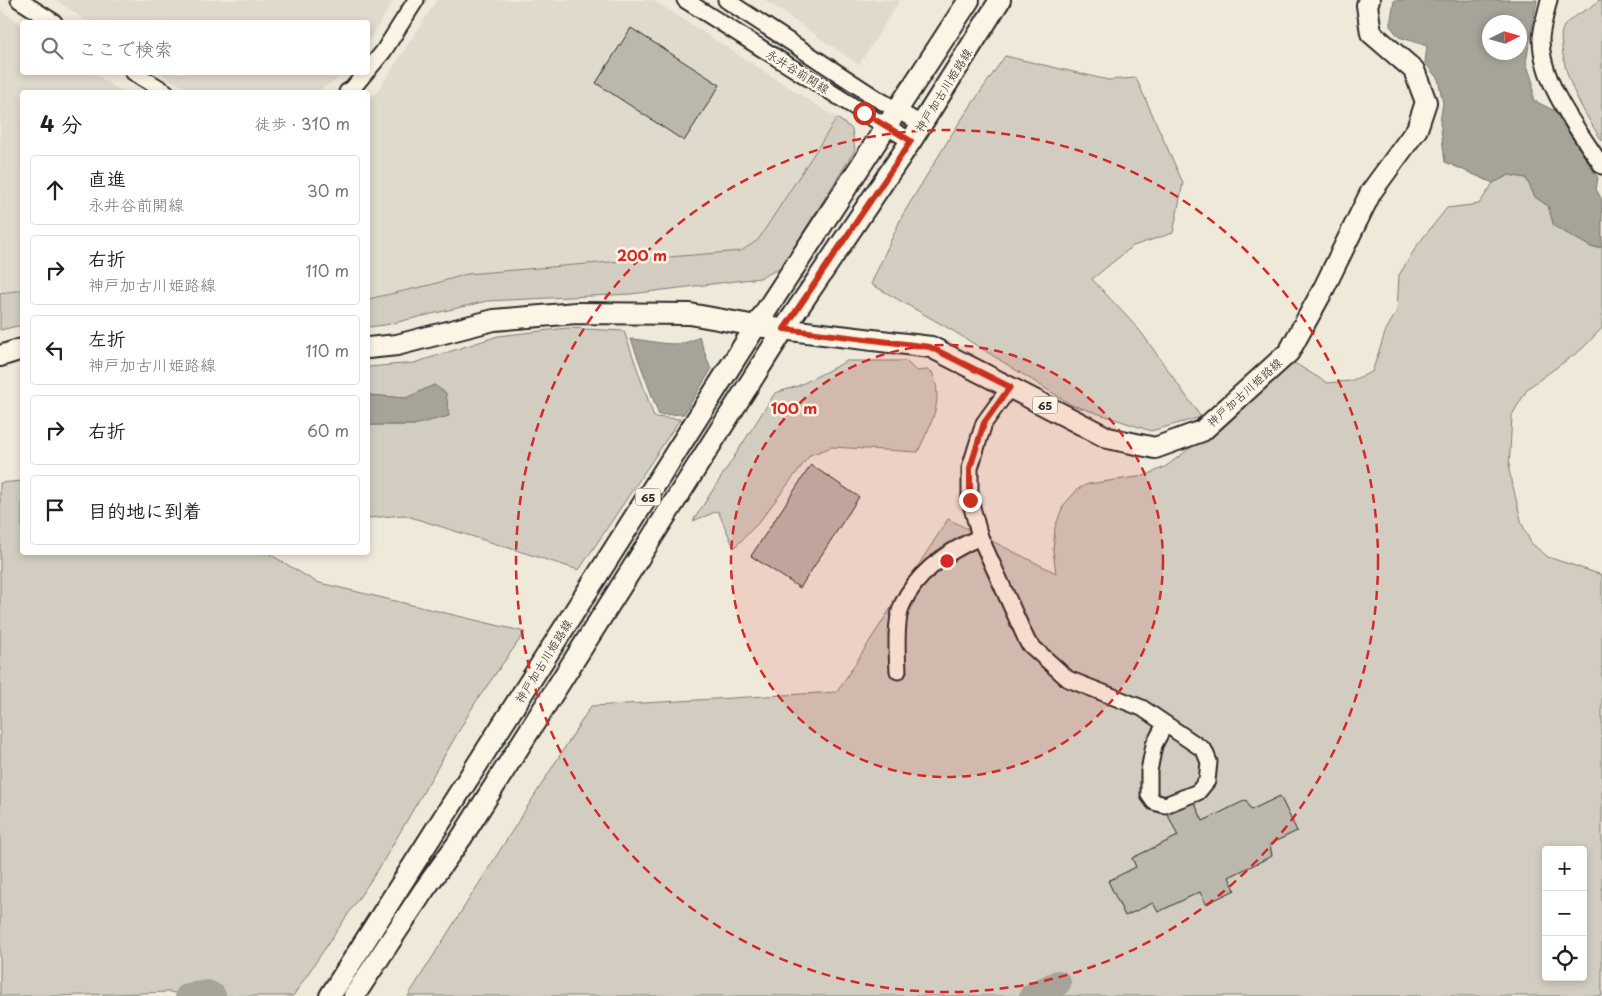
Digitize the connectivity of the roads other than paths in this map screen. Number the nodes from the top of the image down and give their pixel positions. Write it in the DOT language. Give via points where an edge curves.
graph roads {
  1 [pos="19,0"];
  2 [pos="416,0"];
  3 [pos="685,0"];
  4 [pos="726,0"];
  5 [pos="969,0"];
  6 [pos="1000,0"];
  7 [pos="1369,0"];
  8 [pos="1549,0"];
  9 [pos="51,20"];
  10 [pos="370,67"];
  11 [pos="138,75"];
  12 [pos="364,75"];
  13 [pos="163,90"];
  14 [pos="350,90"];
  15 [pos="893,118"];
  16 [pos="916,133"];
  17 [pos="1602,166"];
  18 [pos="756,326"];
  19 [pos="784,329"];
  20 [pos="370,348"];
  21 [pos="20,350"];
  22 [pos="0,356"];
  23 [pos="1010,387"];
  24 [pos="980,537"];
  25 [pos="898,671"];
  26 [pos="1165,724"];
  27 [pos="330,996"];
  28 [pos="354,996"];
  1 -- 9 [label="street"];
  2 -- 10 [label="street"];
  3 -- 15 [label="street, 永井谷前開線" via="864,113"];
  4 -- 15 [label="street, 永井谷前開線" via="876,98"];
  5 -- 15 [label="main road, 神戸加古川姫路線 / 65"];
  6 -- 16 [label="main road, 神戸加古川姫路線 / 65"];
  7 -- 23 [label="main road, 神戸加古川姫路線 / 65" via="1371,33 1414,70 1426,102 1417,129 1371,192 1323,290 1288,352 1202,430 1155,448 1108,438"];
  8 -- 17 [label="street" via="1541,37 1544,65 1560,100"];
  11 -- 13 [label="street"];
  12 -- 14 [label="street"];
  15 -- 16 [label="street, 永井谷前開線"];
  15 -- 18 [label="main road, 神戸加古川姫路線 / 65"];
  16 -- 19 [label="main road, 神戸加古川姫路線 / 65"];
  18 -- 19 [label="main road, 神戸加古川姫路線 / 65"];
  18 -- 20 [label="main road, 神戸加古川姫路線 / 65" via="690,314 576,313 494,320 397,345"];
  18 -- 27 [label="main road, 神戸加古川姫路線 / 65"];
  19 -- 23 [label="main road, 神戸加古川姫路線 / 65" via="930,347"];
  19 -- 28 [label="main road, 神戸加古川姫路線 / 65" via="462,837"];
  21 -- 22 [label="main road"];
  23 -- 24 [label="street" via="984,423 970,468 970,500"];
  24 -- 25 [label="street" via="938,560 917,582 902,606 897,640"];
  24 -- 26 [label="street" via="1028,643 1068,679 1142,708"];
  26 -- 26 [label="street" via="1154,745 1149,771 1149,795 1154,802 1165,806 1198,792 1207,781 1209,762 1204,750"];
}
